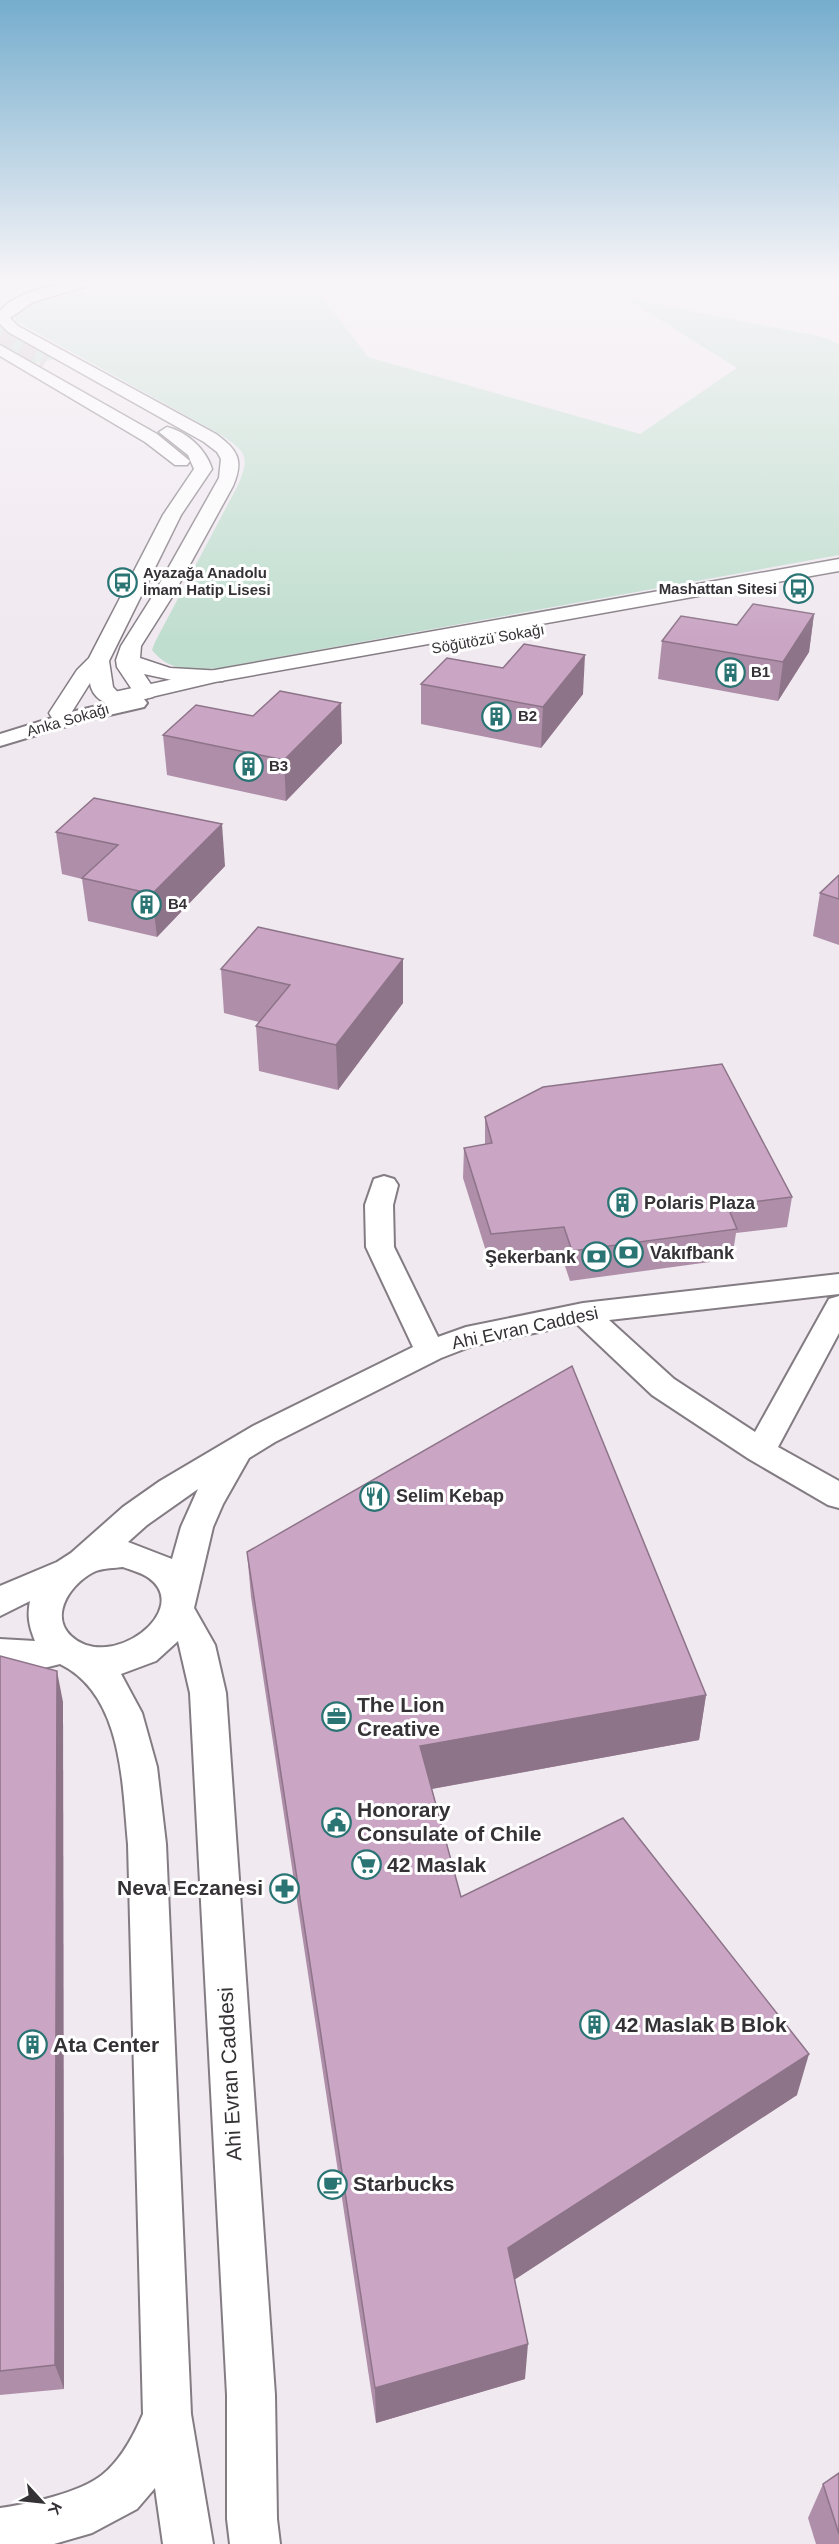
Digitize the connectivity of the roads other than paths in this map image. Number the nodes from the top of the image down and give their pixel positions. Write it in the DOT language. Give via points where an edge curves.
graph roads {
  1 [pos="89,401"];
  2 [pos="113,401"];
  3 [pos="143,401"];
  4 [pos="187,491"];
  5 [pos="839,565"];
  6 [pos="839,577"];
  7 [pos="127,660"];
  8 [pos="98,661"];
  9 [pos="215,676"];
  10 [pos="141,698"];
  11 [pos="113,699"];
  12 [pos="60,712"];
  13 [pos="0,730"];
  14 [pos="0,740"];
  15 [pos="384,1185"];
  16 [pos="839,1284"];
  17 [pos="839,1306"];
  18 [pos="583,1313"];
  19 [pos="430,1351"];
  20 [pos="760,1451"];
  21 [pos="236,1452"];
  22 [pos="839,1496"];
  23 [pos="74,1568"];
  24 [pos="0,1602"];
  25 [pos="179,1606"];
  26 [pos="0,1653"];
  27 [pos="71,1654"];
  28 [pos="167,2414"];
  29 [pos="0,2533"];
  30 [pos="188,2544"];
  31 [pos="255,2544"];
  1 -- 4 [label="main road" via="177,457 185,467"];
  2 -- 4 [label="main road" via="166,431 199,457 203,469"];
  3 -- 7 [label="main road" via="210,438 227,452 231,472 131,646"];
  4 -- 8 [label="main road"];
  5 -- 9 [label="main road, Söğütözü Sokağı"];
  6 -- 10 [label="main road, Söğütözü Sokağı"];
  7 -- 9 [label="main road" via="155,672"];
  7 -- 10 [label="main road"];
  8 -- 11 [label="main road" via="102,689"];
  8 -- 12 [label="main road"];
  9 -- 10 [label="main road"];
  10 -- 11 [label="main road"];
  10 -- 14 [label="street, Anka Sokağı"];
  11 -- 12 [label="street, Anka Sokağı"];
  12 -- 13 [label="street, Anka Sokağı"];
  15 -- 19 [label="street" via="379,1205 380,1247"];
  16 -- 18 [label="street, Ahi Evran Caddesi"];
  17 -- 20 [label="street"];
  18 -- 19 [label="street, Ahi Evran Caddesi" via="466,1337"];
  18 -- 20 [label="street" via="663,1387"];
  19 -- 21 [label="street, Ahi Evran Caddesi" via="264,1434"];
  20 -- 22 [label="street"];
  21 -- 23 [label="street, Ahi Evran Caddesi" via="171,1490"];
  21 -- 25 [label="street, Ahi Evran Caddesi" via="197,1527"];
  23 -- 24 [label="street"];
  23 -- 25 [label="street" via="104,1555 126,1554 147,1559 164,1569 175,1584"];
  23 -- 27 [label="street" via="52,1587 44,1620 50,1636"];
  25 -- 27 [label="street" via="172,1626 142,1652 101,1662"];
  25 -- 31 [label="street, Ahi Evran Caddesi" via="198,1645 208,1693 251,2395"];
  26 -- 27 [label="street"];
  27 -- 28 [label="street" via="106,1679 123,1713 139,1767 147,1845"];
  28 -- 29 [label="street" via="152,2453 120,2492 92,2508"];
  28 -- 30 [label="street"];
}
